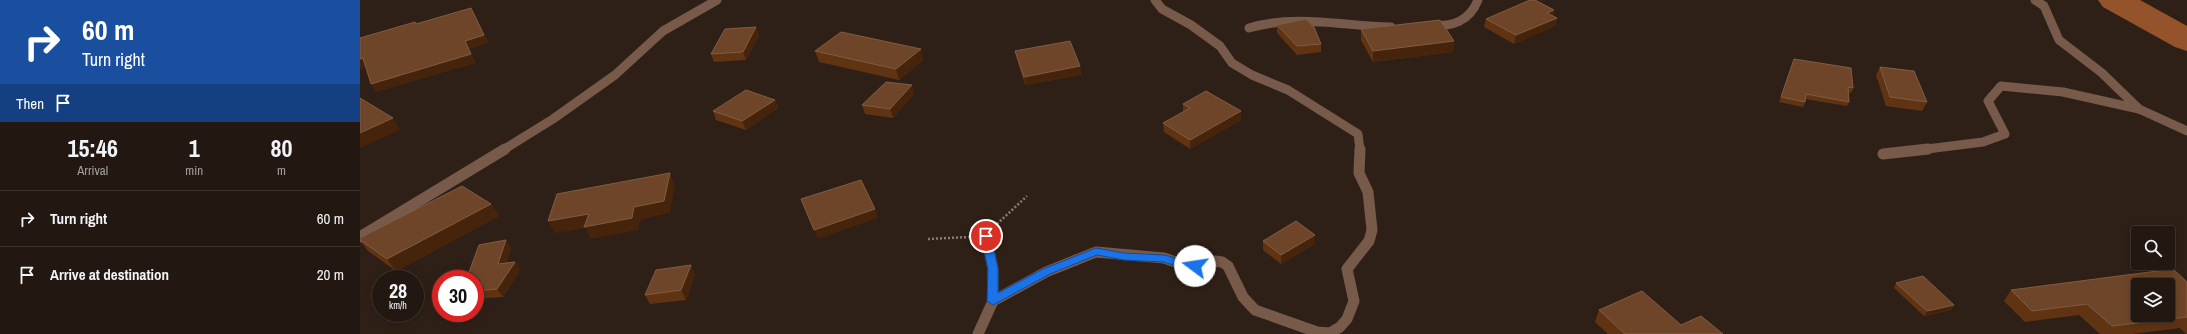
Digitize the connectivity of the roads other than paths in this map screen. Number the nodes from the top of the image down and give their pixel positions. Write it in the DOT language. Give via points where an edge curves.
graph roads {
  1 [pos="717,0"];
  2 [pos="1155,0"];
  3 [pos="1478,0"];
  4 [pos="2035,0"];
  5 [pos="1420,26"];
  6 [pos="1399,27"];
  7 [pos="1249,28"];
  8 [pos="2139,109"];
  9 [pos="2187,131"];
  10 [pos="1883,154"];
  11 [pos="986,236"];
  12 [pos="360,237"];
  13 [pos="993,301"];
  14 [pos="978,334"];
  1 -- 12 [label="street" via="663,31 615,75 553,118"];
  2 -- 13 [label="street" via="1162,9 1191,25 1220,46 1232,63 1252,75 1288,90 1343,122 1358,134 1361,158 1359,173 1368,192 1372,230 1369,241 1348,270 1354,301 1347,319 1330,333 1317,332 1255,310 1243,297 1228,266 1222,262 1187,266 1164,258 1104,252 1096,252 1046,272"];
  3 -- 5 [label="street" via="1468,19 1457,24"];
  4 -- 8 [label="street" via="2044,6 2059,40 2102,73"];
  6 -- 7 [label="street" via="1348,25 1304,18 1269,22"];
  8 -- 9 [label="street"];
  8 -- 10 [label="street" via="2063,92 2001,86 1988,101 2005,134 1983,142"];
  11 -- 13 [label="street" via="993,269"];
  13 -- 14 [label="street"];
}
